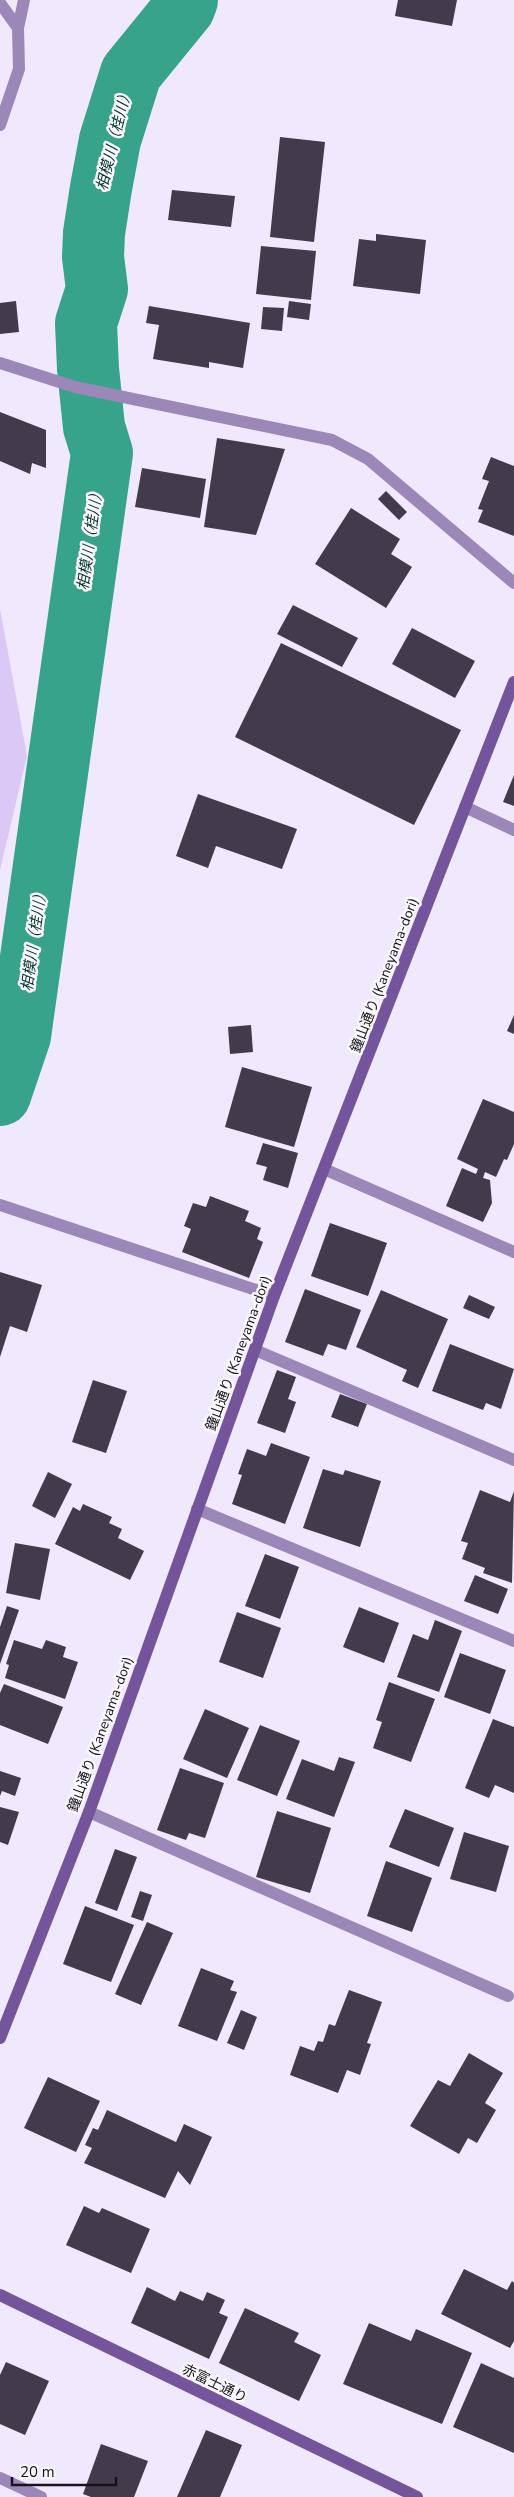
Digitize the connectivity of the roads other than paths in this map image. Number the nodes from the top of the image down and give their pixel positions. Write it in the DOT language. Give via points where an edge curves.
graph roads {
  1 [pos="24,0"];
  2 [pos="0,3"];
  3 [pos="18,28"];
  4 [pos="0,125"];
  5 [pos="0,363"];
  6 [pos="514,583"];
  7 [pos="514,682"];
  8 [pos="465,807"];
  9 [pos="514,830"];
  10 [pos="324,1169"];
  11 [pos="3,1206"];
  12 [pos="514,1252"];
  13 [pos="274,1296"];
  14 [pos="255,1350"];
  15 [pos="514,1460"];
  16 [pos="197,1510"];
  17 [pos="514,1641"];
  18 [pos="88,1812"];
  19 [pos="508,1996"];
  20 [pos="0,2038"];
  21 [pos="0,2295"];
  22 [pos="0,2478"];
  23 [pos="41,2497"];
  24 [pos="417,2497"];
  1 -- 3 [label="street"];
  2 -- 3 [label="street"];
  3 -- 4 [label="street" via="19,69"];
  5 -- 6 [label="street" via="75,388 332,440 368,459"];
  7 -- 8 [label="street, 鐘山通り (Kaneyama-dori)"];
  8 -- 9 [label="street"];
  8 -- 10 [label="street, 鐘山通り (Kaneyama-dori)"];
  10 -- 12 [label="street"];
  10 -- 13 [label="street, 鐘山通り (Kaneyama-dori)"];
  11 -- 13 [label="street"];
  13 -- 14 [label="street, 鐘山通り (Kaneyama-dori)"];
  14 -- 15 [label="street"];
  14 -- 16 [label="street, 鐘山通り (Kaneyama-dori)"];
  16 -- 17 [label="street"];
  16 -- 18 [label="street, 鐘山通り (Kaneyama-dori)"];
  18 -- 19 [label="street"];
  18 -- 20 [label="street, 鐘山通り (Kaneyama-dori)"];
  21 -- 24 [label="street, 赤富士通り"];
  22 -- 23 [label="street"];
}
